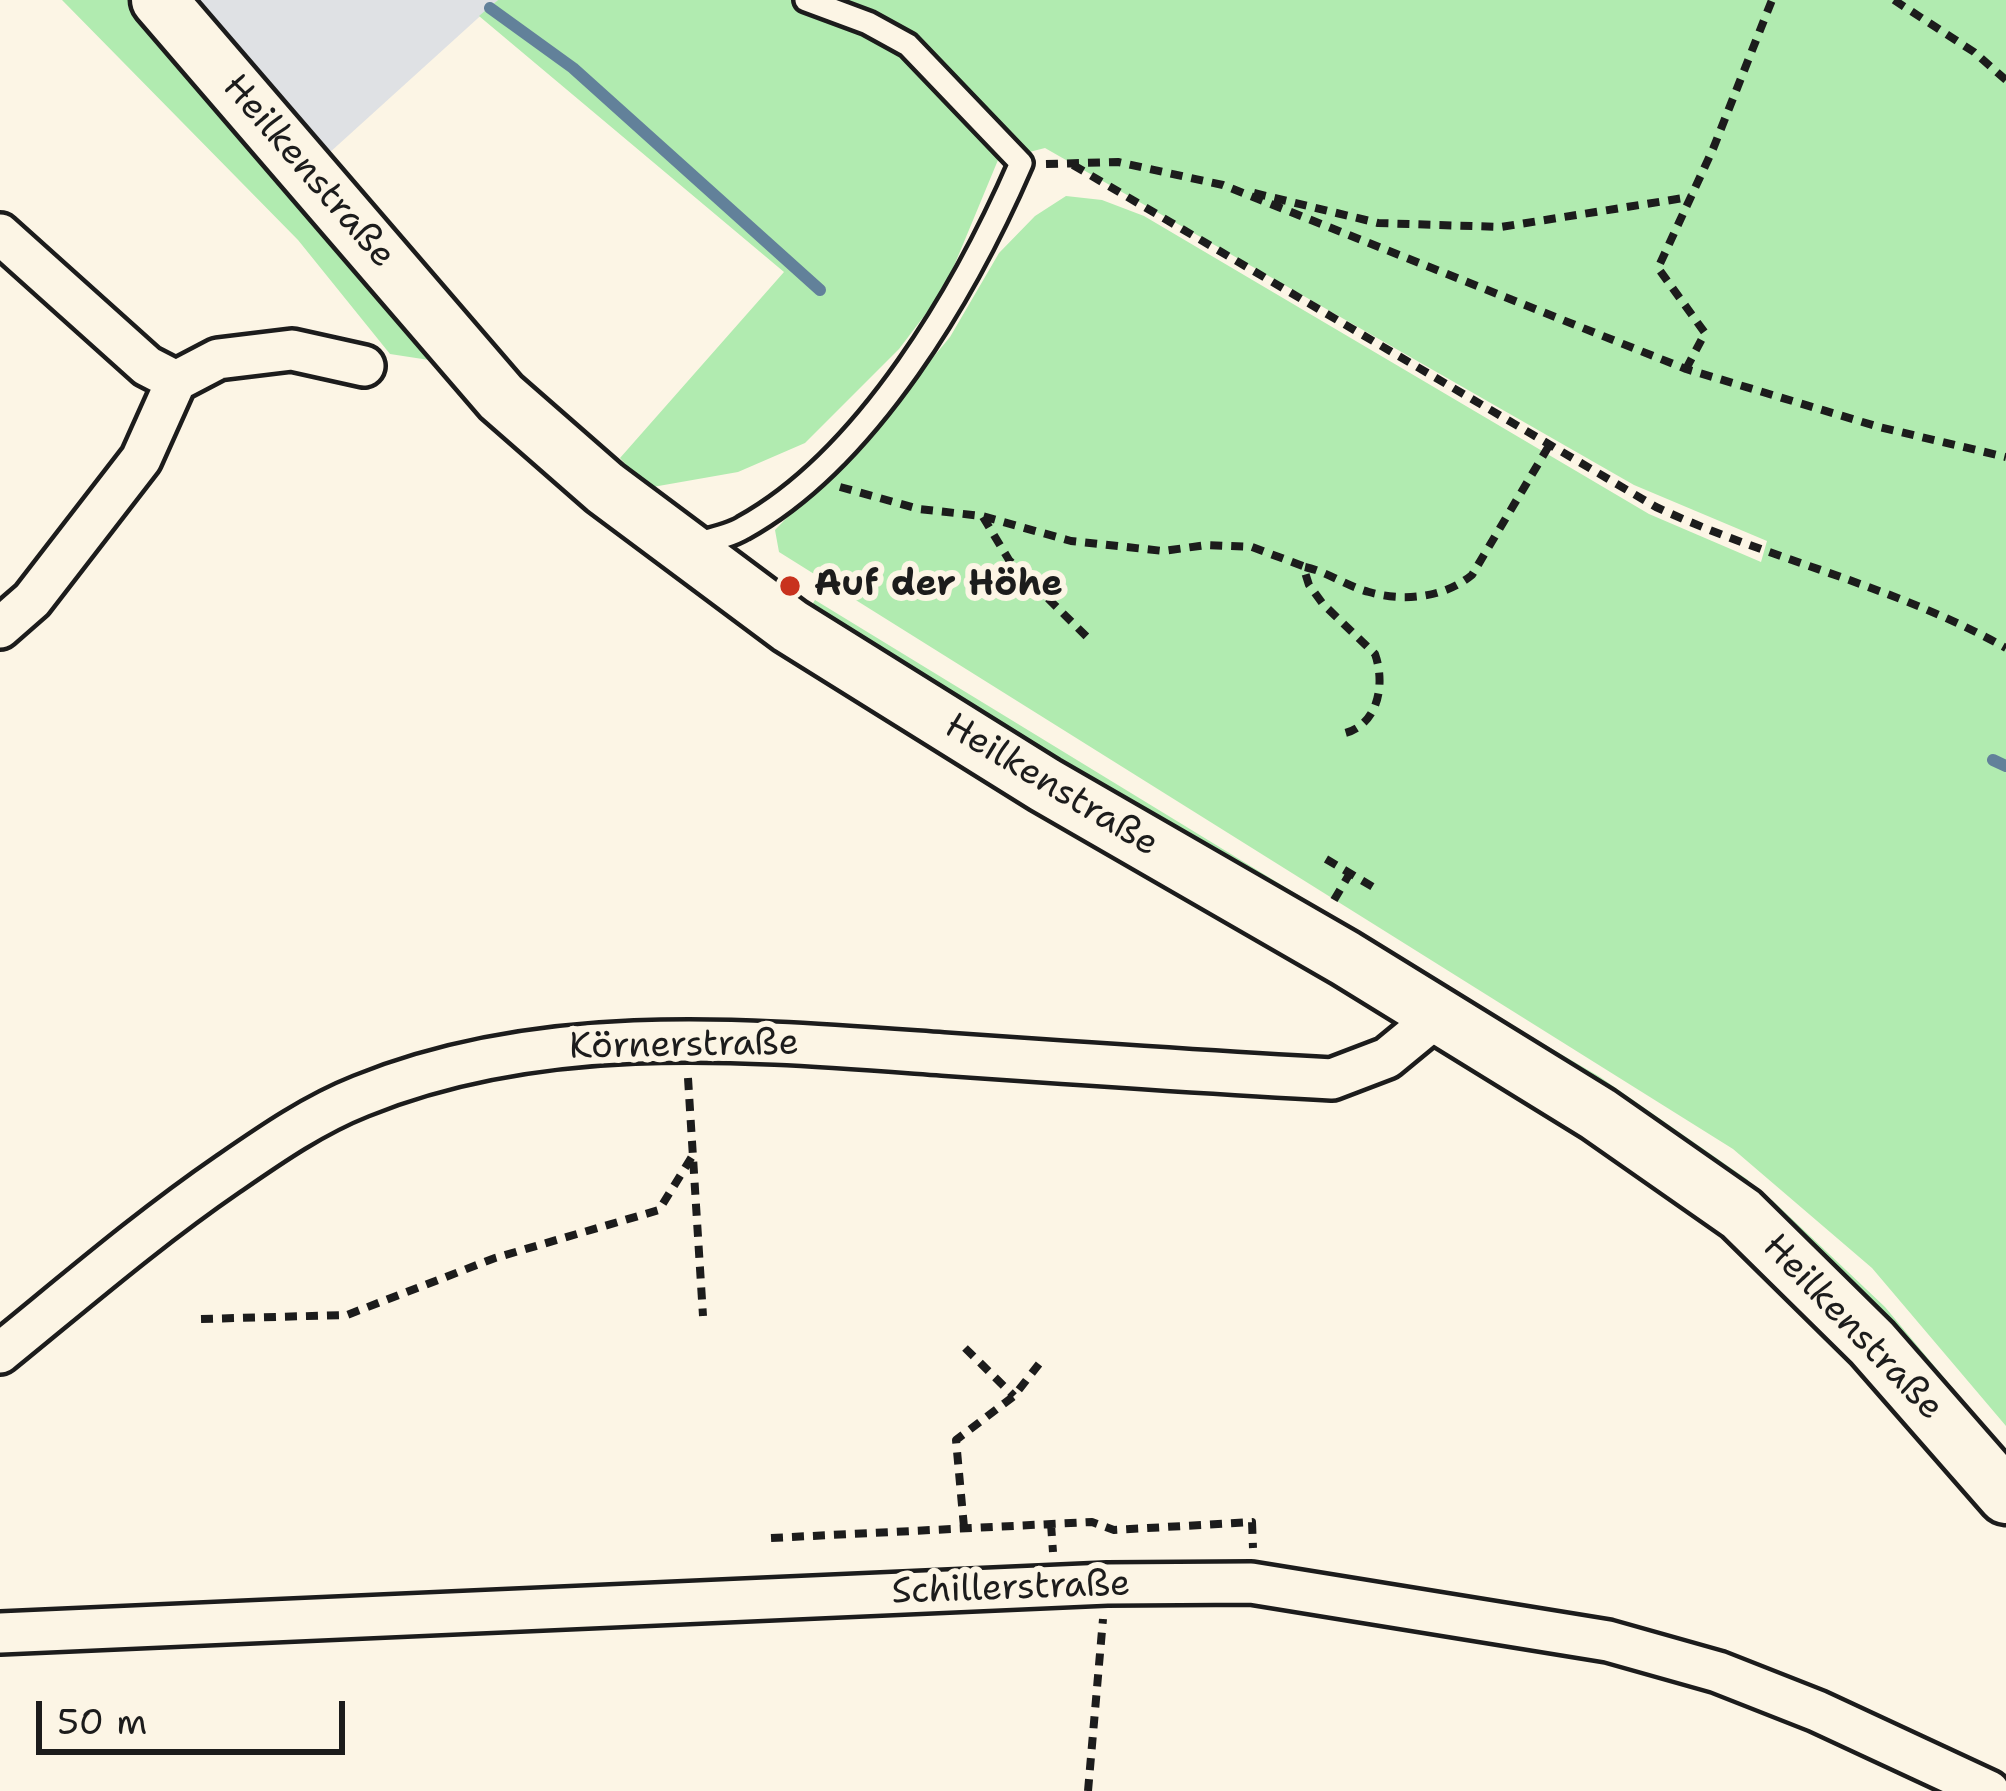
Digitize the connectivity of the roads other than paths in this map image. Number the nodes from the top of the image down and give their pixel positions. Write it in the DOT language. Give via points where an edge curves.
graph roads {
  1 [pos="159,0"];
  2 [pos="806,0"];
  3 [pos="0,234"];
  4 [pos="364,366"];
  5 [pos="176,381"];
  6 [pos="682,548"];
  7 [pos="0,628"];
  8 [pos="1438,1016"];
  9 [pos="0,1353"];
  10 [pos="2006,1496"];
  11 [pos="0,1633"];
  12 [pos="1990,1791"];
  1 -- 6 [label="street, Heilkenstraße" via="501,398"];
  2 -- 6 [label="lane" via="908,45 1021,163 937,329 859,427 785,502 739,531"];
  3 -- 5 [label="street" via="147,366"];
  4 -- 5 [label="street" via="292,350 218,359"];
  5 -- 7 [label="street" via="141,459 32,600"];
  6 -- 8 [label="street, Heilkenstraße" via="790,626 1045,785"];
  8 -- 9 [label="street, Körnerstraße" via="1387,1058 1332,1079 688,1041 466,1060 361,1096 271,1144"];
  8 -- 10 [label="street, Heilkenstraße" via="1742,1214 1872,1343"];
  11 -- 12 [label="street, Schillerstraße" via="1251,1583 1608,1641 1674,1659 1817,1712"];
}
